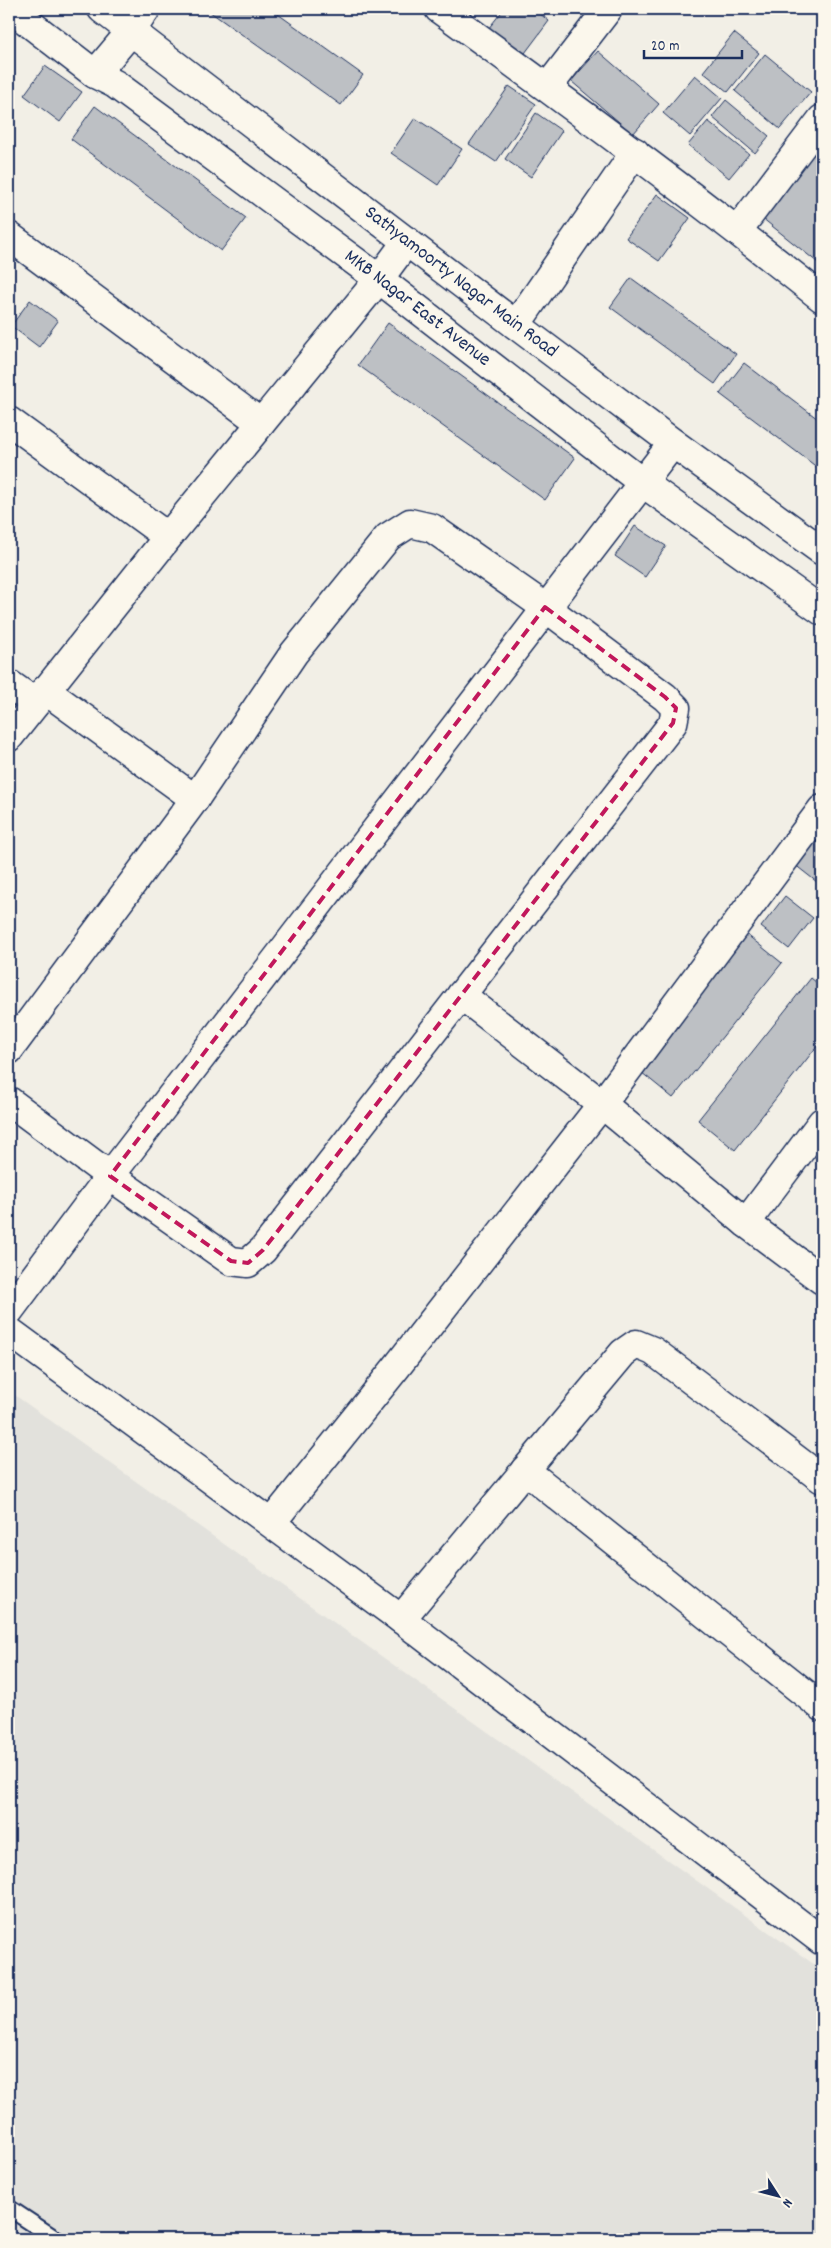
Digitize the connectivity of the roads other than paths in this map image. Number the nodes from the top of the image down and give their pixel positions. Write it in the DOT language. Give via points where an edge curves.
graph roads {
  1 [pos="11,9"];
  2 [pos="102,9"];
  3 [pos="439,9"];
  4 [pos="608,9"];
  5 [pos="139,19"];
  6 [pos="95,74"];
  7 [pos="548,87"];
  8 [pos="822,119"];
  9 [pos="635,152"];
  10 [pos="738,230"];
  11 [pos="9,236"];
  12 [pos="407,241"];
  13 [pos="379,279"];
  14 [pos="822,298"];
  15 [pos="516,326"];
  16 [pos="9,422"];
  17 [pos="261,423"];
  18 [pos="673,443"];
  19 [pos="643,483"];
  20 [pos="168,537"];
  21 [pos="822,551"];
  22 [pos="545,607"];
  23 [pos="822,611"];
  24 [pos="9,684"];
  25 [pos="40,697"];
  26 [pos="9,737"];
  27 [pos="195,799"];
  28 [pos="822,808"];
  29 [pos="461,995"];
  30 [pos="9,1050"];
  31 [pos="9,1101"];
  32 [pos="602,1104"];
  33 [pos="822,1122"];
  34 [pos="110,1176"];
  35 [pos="746,1223"];
  36 [pos="822,1280"];
  37 [pos="9,1311"];
  38 [pos="9,1331"];
  39 [pos="525,1470"];
  40 [pos="822,1479"];
  41 [pos="272,1522"];
  42 [pos="401,1619"];
  43 [pos="822,1707"];
  44 [pos="822,1941"];
  45 [pos="9,2208"];
  46 [pos="56,2239"];
  1 -- 6 [label="street, MKB Nagar East Avenue"];
  2 -- 5 [label="street, Sathyamoorty Nagar Main Road"];
  3 -- 7 [label="street"];
  4 -- 7 [label="street"];
  5 -- 6 [label="street"];
  5 -- 12 [label="street, Sathyamoorty Nagar Main Road"];
  6 -- 13 [label="street, MKB Nagar East Avenue" via="115,84"];
  7 -- 9 [label="street"];
  8 -- 10 [label="street"];
  9 -- 10 [label="street"];
  9 -- 15 [label="street"];
  10 -- 14 [label="street"];
  11 -- 17 [label="street"];
  12 -- 13 [label="street"];
  12 -- 15 [label="street, Sathyamoorty Nagar Main Road"];
  13 -- 17 [label="street"];
  13 -- 19 [label="street, MKB Nagar East Avenue"];
  15 -- 18 [label="street, Sathyamoorty Nagar Main Road"];
  16 -- 20 [label="street"];
  17 -- 20 [label="street"];
  18 -- 19 [label="street"];
  18 -- 21 [label="street, Sathyamoorty Nagar Main Road"];
  19 -- 22 [label="street"];
  19 -- 23 [label="street, MKB Nagar East Avenue"];
  20 -- 25 [label="street"];
  22 -- 27 [label="street" via="432,528 410,523 388,537 294,653"];
  22 -- 29 [label="street" via="665,697 676,708 674,723"];
  22 -- 34 [label="street"];
  24 -- 25 [label="street"];
  25 -- 26 [label="street"];
  25 -- 27 [label="street"];
  27 -- 30 [label="street"];
  28 -- 32 [label="street"];
  29 -- 32 [label="street"];
  29 -- 34 [label="street" via="263,1250 248,1263 231,1260"];
  31 -- 34 [label="street"];
  32 -- 35 [label="street"];
  32 -- 41 [label="street"];
  33 -- 35 [label="street"];
  34 -- 37 [label="street"];
  35 -- 36 [label="street"];
  38 -- 41 [label="street"];
  39 -- 40 [label="street" via="623,1353 636,1344 653,1351"];
  39 -- 42 [label="street"];
  39 -- 43 [label="street"];
  41 -- 42 [label="street"];
  42 -- 44 [label="street"];
  45 -- 46 [label="lane"];
}
